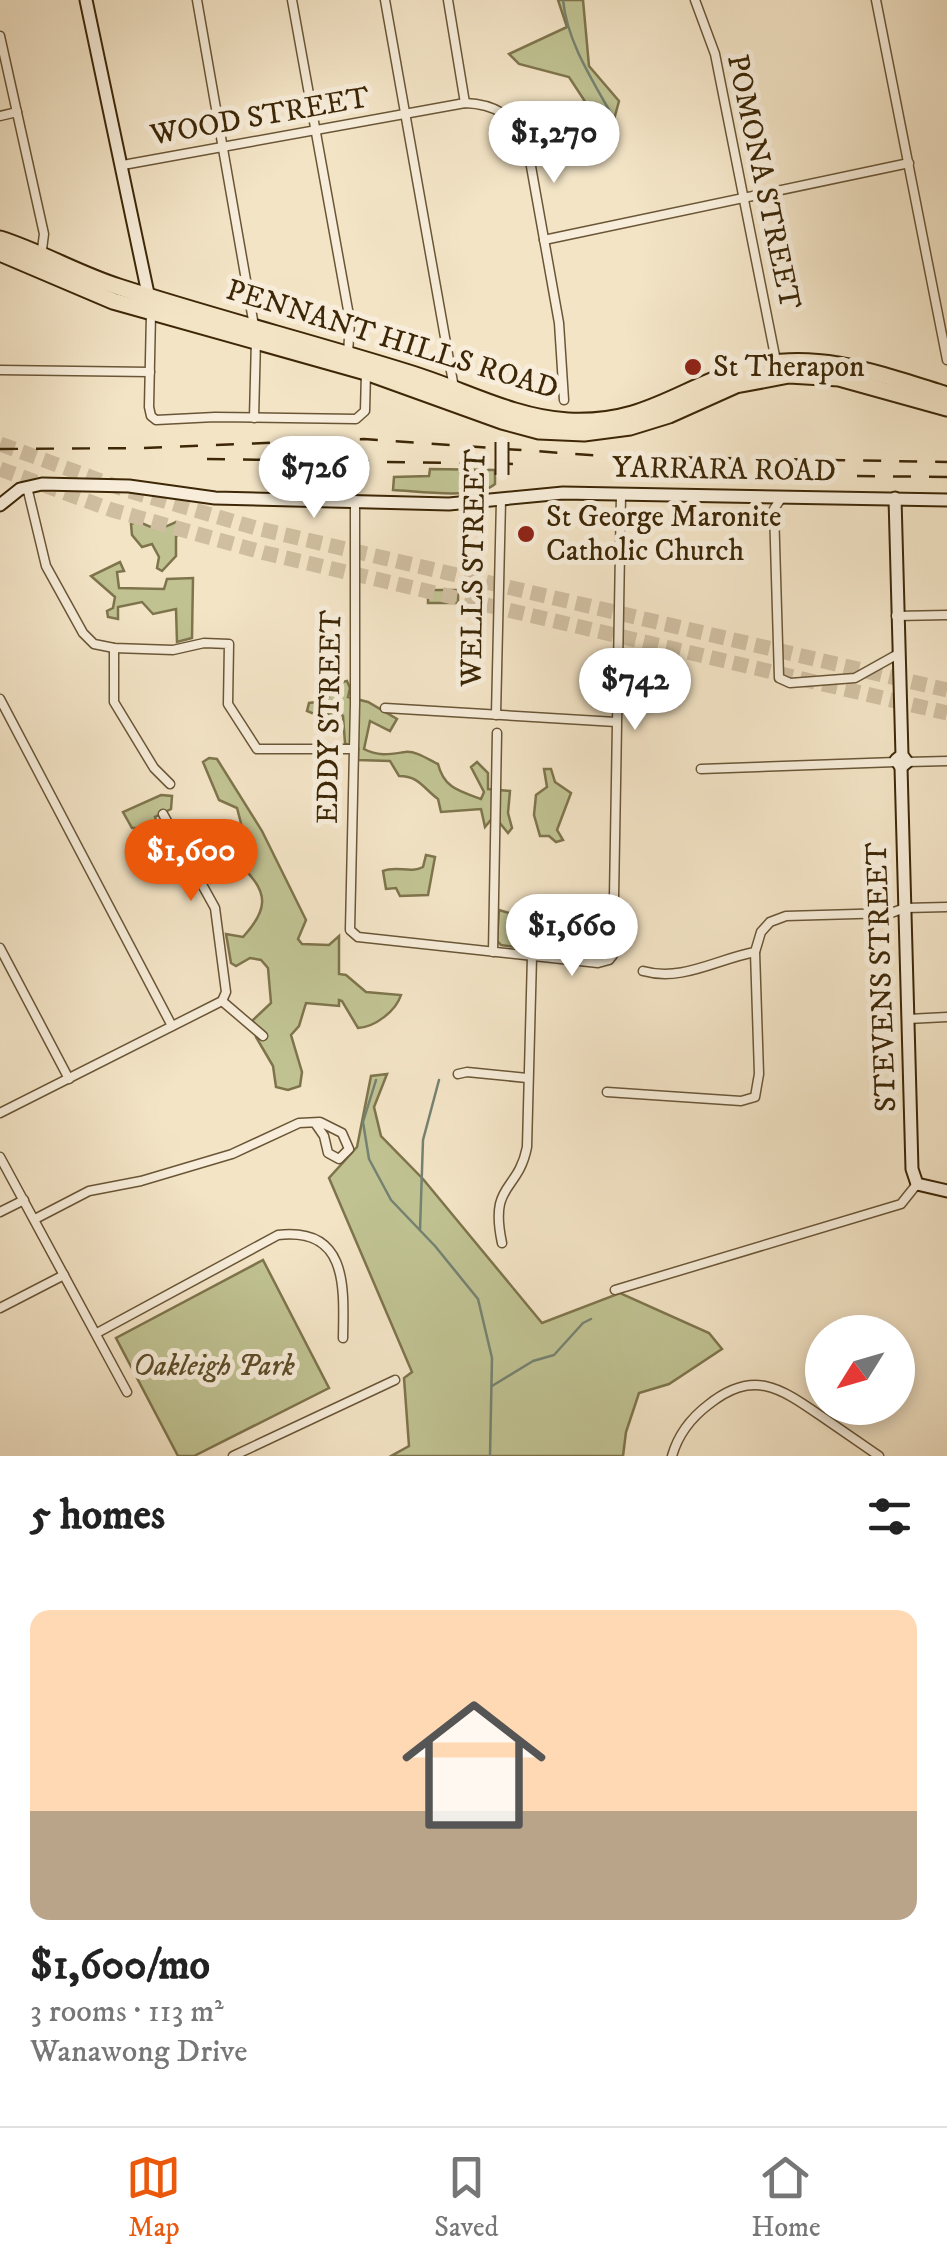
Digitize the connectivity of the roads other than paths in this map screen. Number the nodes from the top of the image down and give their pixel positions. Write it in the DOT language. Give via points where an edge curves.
graph roads {
  1 [pos="86,0"];
  2 [pos="198,0"];
  3 [pos="292,0"];
  4 [pos="385,0"];
  5 [pos="448,0"];
  6 [pos="695,0"];
  7 [pos="876,0"];
  8 [pos="0,36"];
  9 [pos="4,69"];
  10 [pos="465,103"];
  11 [pos="17,112"];
  12 [pos="406,114"];
  13 [pos="0,116"];
  14 [pos="316,130"];
  15 [pos="223,147"];
  16 [pos="908,163"];
  17 [pos="122,165"];
  18 [pos="744,198"];
  19 [pos="0,238"];
  20 [pos="544,240"];
  21 [pos="0,253"];
  22 [pos="39,262"];
  23 [pos="151,305"];
  24 [pos="255,335"];
  25 [pos="348,354"];
  26 [pos="947,360"];
  27 [pos="778,369"];
  28 [pos="0,370"];
  29 [pos="150,372"];
  30 [pos="366,372"];
  31 [pos="454,388"];
  32 [pos="471,394"];
  33 [pos="947,395"];
  34 [pos="564,400"];
  35 [pos="947,408"];
  36 [pos="254,418"];
  37 [pos="502,421"];
  38 [pos="27,487"];
  39 [pos="622,494"];
  40 [pos="782,496"];
  41 [pos="896,498"];
  42 [pos="501,500"];
  43 [pos="947,500"];
  44 [pos="355,501"];
  45 [pos="0,505"];
  46 [pos="947,615"];
  47 [pos="896,616"];
  48 [pos="114,648"];
  49 [pos="898,654"];
  50 [pos="0,700"];
  51 [pos="386,708"];
  52 [pos="496,715"];
  53 [pos="616,722"];
  54 [pos="498,734"];
  55 [pos="354,748"];
  56 [pos="901,761"];
  57 [pos="947,761"];
  58 [pos="701,769"];
  59 [pos="170,784"];
  60 [pos="163,814"];
  61 [pos="947,906"];
  62 [pos="905,908"];
  63 [pos="0,948"];
  64 [pos="494,952"];
  65 [pos="755,952"];
  66 [pos="532,956"];
  67 [pos="643,970"];
  68 [pos="224,996"];
  69 [pos="908,1018"];
  70 [pos="947,1018"];
  71 [pos="172,1026"];
  72 [pos="263,1036"];
  73 [pos="458,1074"];
  74 [pos="527,1078"];
  75 [pos="68,1080"];
  76 [pos="607,1092"];
  77 [pos="0,1113"];
  78 [pos="315,1123"];
  79 [pos="0,1157"];
  80 [pos="917,1184"];
  81 [pos="947,1191"];
  82 [pos="24,1200"];
  83 [pos="0,1212"];
  84 [pos="35,1219"];
  85 [pos="502,1242"];
  86 [pos="64,1275"];
  87 [pos="614,1290"];
  88 [pos="0,1308"];
  89 [pos="97,1333"];
  90 [pos="343,1338"];
  91 [pos="395,1380"];
  92 [pos="127,1392"];
  93 [pos="233,1456"];
  94 [pos="672,1456"];
  95 [pos="880,1456"];
  1 -- 17 [label="main road"];
  2 -- 15 [label="street"];
  3 -- 14 [label="street"];
  4 -- 12 [label="street"];
  5 -- 10 [label="street"];
  6 -- 18 [label="street, POMONA STREET" via="715,54"];
  7 -- 16 [label="street"];
  8 -- 9 [label="street"];
  9 -- 11 [label="street"];
  10 -- 12 [label="street, WOOD STREET"];
  10 -- 20 [label="street" via="502,112 522,132"];
  11 -- 13 [label="street"];
  11 -- 22 [label="street" via="44,234"];
  12 -- 14 [label="street, WOOD STREET"];
  12 -- 31 [label="street"];
  14 -- 15 [label="street, WOOD STREET"];
  14 -- 25 [label="street" via="350,321"];
  15 -- 17 [label="street, WOOD STREET"];
  15 -- 24 [label="street"];
  16 -- 18 [label="street"];
  16 -- 26 [label="street"];
  17 -- 23 [label="main road"];
  18 -- 20 [label="street"];
  18 -- 27 [label="street, POMONA STREET"];
  19 -- 22 [label="highway, PENNANT HILLS ROAD"];
  20 -- 34 [label="street"];
  21 -- 22 [label="highway, PENNANT HILLS ROAD"];
  22 -- 23 [label="highway, PENNANT HILLS ROAD"];
  23 -- 24 [label="highway, PENNANT HILLS ROAD"];
  23 -- 29 [label="street"];
  24 -- 25 [label="highway, PENNANT HILLS ROAD"];
  24 -- 30 [label="highway, PENNANT HILLS ROAD"];
  24 -- 36 [label="street"];
  25 -- 31 [label="highway, PENNANT HILLS ROAD"];
  27 -- 32 [label="highway, PENNANT HILLS ROAD" via="732,374 646,411 603,420 540,417"];
  27 -- 33 [label="highway, PENNANT HILLS ROAD" via="828,362"];
  27 -- 35 [label="highway, PENNANT HILLS ROAD" via="840,378"];
  27 -- 37 [label="highway, PENNANT HILLS ROAD" via="630,428 566,434"];
  28 -- 29 [label="street"];
  29 -- 36 [label="street" via="150,412 160,420"];
  30 -- 36 [label="street" via="365,412 356,418"];
  30 -- 37 [label="highway, PENNANT HILLS ROAD"];
  31 -- 32 [label="highway, PENNANT HILLS ROAD"];
  32 -- 37 [label="highway"];
  37 -- 42 [label="main road, WELLS STREET, bridge"];
  38 -- 44 [label="main road, YARRARA ROAD" via="129,486 198,498"];
  38 -- 45 [label="main road"];
  38 -- 48 [label="street" via="49,572 83,633 94,644"];
  39 -- 40 [label="main road, YARRARA ROAD"];
  39 -- 42 [label="main road, YARRARA ROAD"];
  39 -- 53 [label="street"];
  40 -- 41 [label="main road, YARRARA ROAD"];
  40 -- 49 [label="street" via="774,509 780,678 855,678"];
  41 -- 43 [label="main road, YARRARA ROAD"];
  41 -- 47 [label="main road, STEVENS STREET"];
  42 -- 44 [label="main road, YARRARA ROAD"];
  42 -- 52 [label="street, WELLS STREET"];
  44 -- 55 [label="street, EDDY STREET"];
  46 -- 47 [label="street"];
  47 -- 49 [label="main road, STEVENS STREET"];
  48 -- 55 [label="street" via="229,644 228,704 257,749"];
  48 -- 59 [label="street" via="114,702"];
  49 -- 56 [label="main road, STEVENS STREET"];
  50 -- 71 [label="street"];
  51 -- 52 [label="street"];
  52 -- 53 [label="street"];
  53 -- 66 [label="street" via="612,955 598,963"];
  54 -- 64 [label="street"];
  55 -- 64 [label="street, EDDY STREET" via="352,933"];
  56 -- 57 [label="street"];
  56 -- 58 [label="street"];
  56 -- 62 [label="main road, STEVENS STREET"];
  60 -- 68 [label="street" via="215,908"];
  61 -- 62 [label="street"];
  62 -- 65 [label="street" via="779,918 761,932"];
  62 -- 69 [label="main road, STEVENS STREET"];
  63 -- 75 [label="street"];
  64 -- 66 [label="street"];
  65 -- 67 [label="street" via="684,973"];
  65 -- 76 [label="street" via="754,1097"];
  66 -- 74 [label="street"];
  68 -- 71 [label="street"];
  68 -- 72 [label="street"];
  69 -- 70 [label="street"];
  69 -- 80 [label="main road, STEVENS STREET"];
  71 -- 75 [label="street"];
  73 -- 74 [label="street"];
  74 -- 85 [label="street" via="525,1156 498,1206"];
  75 -- 77 [label="street"];
  78 -- 78 [label="street" via="342,1133 346,1155 328,1152"];
  78 -- 84 [label="street" via="299,1123 249,1149 197,1165 89,1191"];
  79 -- 82 [label="street"];
  80 -- 81 [label="main road"];
  80 -- 87 [label="street" via="901,1204"];
  82 -- 83 [label="street"];
  82 -- 84 [label="street"];
  84 -- 86 [label="street"];
  86 -- 88 [label="street"];
  86 -- 89 [label="street"];
  89 -- 90 [label="street" via="292,1233 329,1248 340,1269"];
  89 -- 92 [label="street"];
  91 -- 93 [label="street"];
  94 -- 95 [label="street" via="703,1408 752,1384 782,1390"];
}
